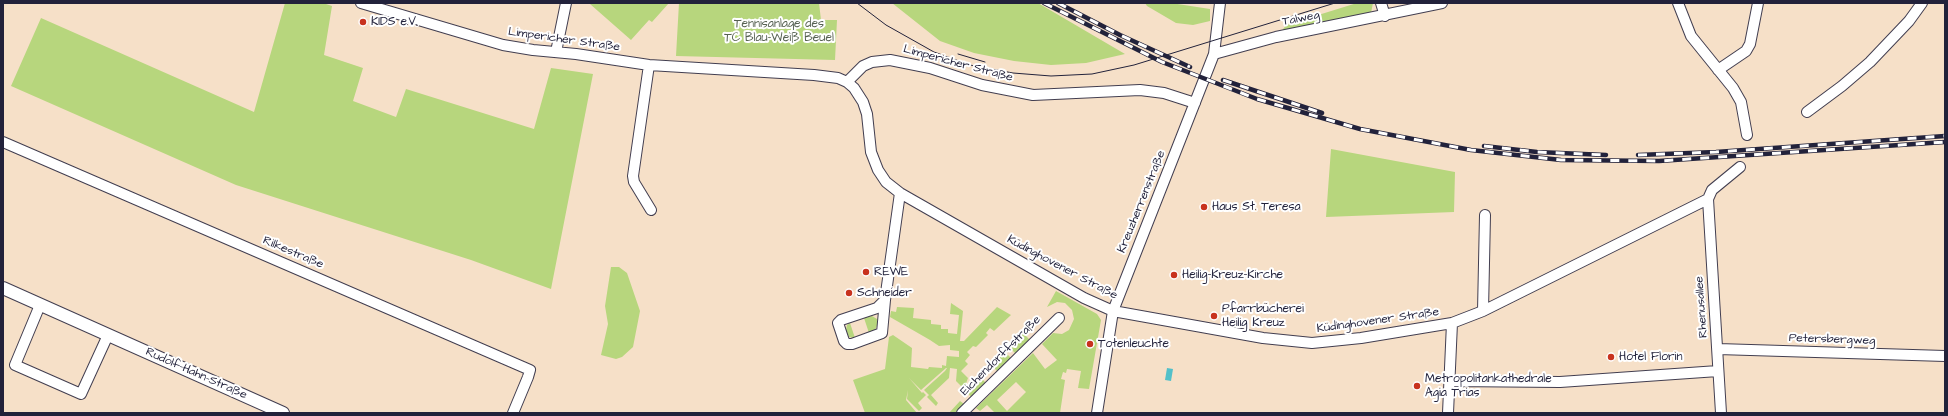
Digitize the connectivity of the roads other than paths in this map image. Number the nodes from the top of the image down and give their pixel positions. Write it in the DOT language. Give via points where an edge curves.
graph roads {
  1 [pos="361,3"];
  2 [pos="566,3"];
  3 [pos="1220,3"];
  4 [pos="1381,3"];
  5 [pos="1442,3"];
  6 [pos="1678,3"];
  7 [pos="1758,3"];
  8 [pos="1922,3"];
  9 [pos="1385,16"];
  10 [pos="556,52"];
  11 [pos="1214,54"];
  12 [pos="649,65"];
  13 [pos="1718,70"];
  14 [pos="847,82"];
  15 [pos="1195,103"];
  16 [pos="1807,112"];
  17 [pos="1747,135"];
  18 [pos="3,142"];
  19 [pos="1740,168"];
  20 [pos="900,193"];
  21 [pos="1708,199"];
  22 [pos="651,210"];
  23 [pos="1486,215"];
  24 [pos="3,288"];
  25 [pos="885,300"];
  26 [pos="40,305"];
  27 [pos="1113,311"];
  28 [pos="1483,311"];
  29 [pos="1059,318"];
  30 [pos="1452,323"];
  31 [pos="108,335"];
  32 [pos="1718,349"];
  33 [pos="1945,356"];
  34 [pos="1718,371"];
  35 [pos="1450,381"];
  36 [pos="283,413"];
  37 [pos="513,413"];
  38 [pos="962,413"];
  39 [pos="1097,413"];
  40 [pos="1448,413"];
  41 [pos="1721,413"];
  1 -- 10 [label="street, Limpericher Straße" via="504,45"];
  2 -- 10 [label="street"];
  3 -- 11 [label="street, Kreuzherrenstraße"];
  4 -- 9 [label="street"];
  5 -- 9 [label="street, Talweg"];
  6 -- 13 [label="street" via="1692,36"];
  7 -- 13 [label="street" via="1750,44 1746,51"];
  8 -- 16 [label="street" via="1912,18 1870,62"];
  9 -- 11 [label="street, Talweg" via="1276,37"];
  10 -- 12 [label="street, Limpericher Straße"];
  11 -- 15 [label="street, Kreuzherrenstraße"];
  12 -- 14 [label="street, Limpericher Straße" via="814,75 838,78"];
  12 -- 22 [label="street" via="633,176"];
  13 -- 17 [label="street" via="1734,88 1741,102"];
  14 -- 15 [label="street, Limpericher Straße" via="863,66 890,60 930,68 982,85 1032,95 1140,90 1164,93"];
  14 -- 20 [label="street, Küdinghovener Straße" via="863,102 878,170 886,182"];
  15 -- 27 [label="street, Kreuzherrenstraße"];
  18 -- 37 [label="street, Rilkestraße" via="530,370"];
  19 -- 21 [label="street, Küdinghovener Straße" via="1712,190"];
  20 -- 25 [label="street"];
  20 -- 27 [label="street, Küdinghovener Straße" via="1084,298"];
  21 -- 28 [label="street, Küdinghovener Straße"];
  21 -- 32 [label="street, Rhenusallee"];
  23 -- 28 [label="street"];
  24 -- 26 [label="street, Rudolf-Hahn-Straße"];
  25 -- 25 [label="street" via="882,333 847,344 838,323 877,308"];
  26 -- 31 [label="street, Rudolf-Hahn-Straße"];
  26 -- 31 [label="street" via="15,365 81,394"];
  27 -- 30 [label="street, Küdinghovener Straße" via="1263,338 1312,343"];
  27 -- 39 [label="street, Kreuzherrenstraße"];
  28 -- 30 [label="street, Küdinghovener Straße"];
  29 -- 38 [label="street, Eichendorffstraße"];
  30 -- 35 [label="street"];
  31 -- 36 [label="street, Rudolf-Hahn-Straße"];
  32 -- 33 [label="street, Petersbergweg"];
  32 -- 34 [label="street, Rhenusallee"];
  34 -- 35 [label="street" via="1560,382"];
  34 -- 41 [label="street, Rhenusallee"];
  35 -- 40 [label="street"];
}
